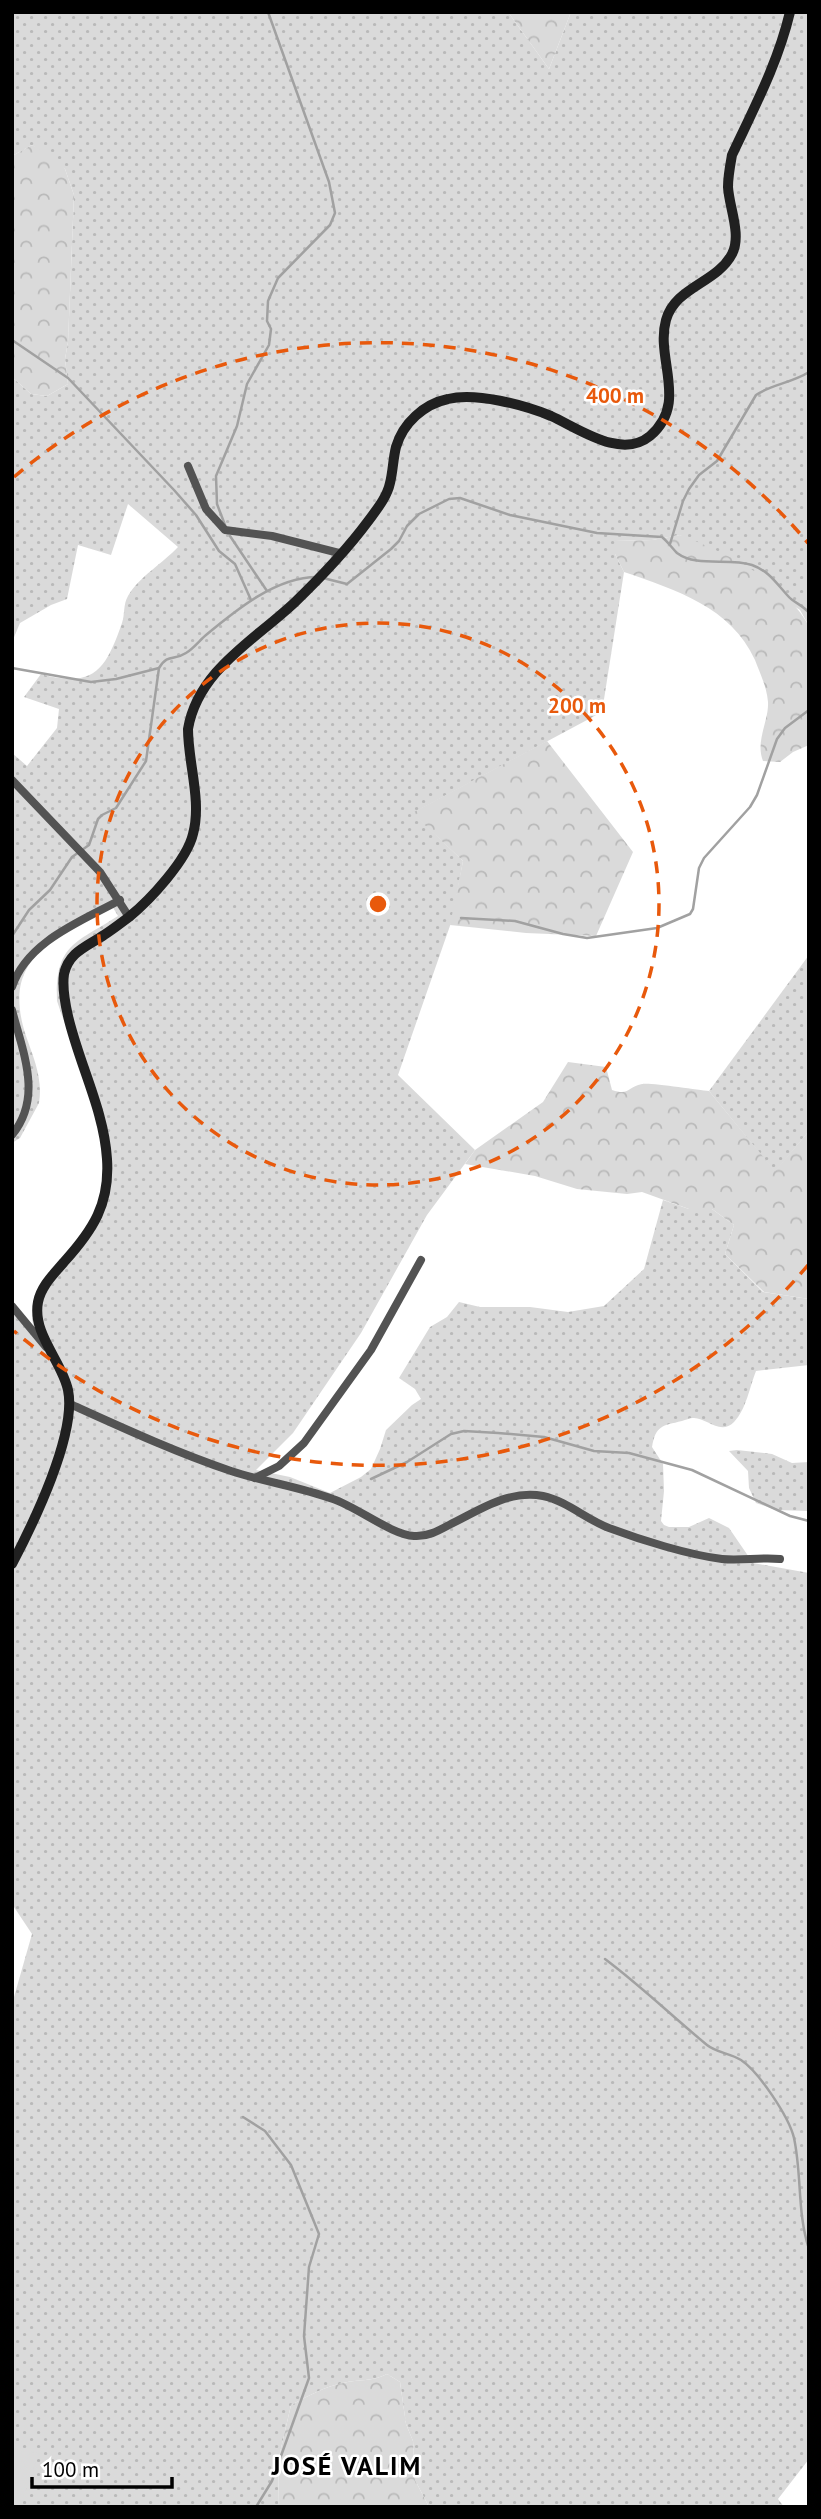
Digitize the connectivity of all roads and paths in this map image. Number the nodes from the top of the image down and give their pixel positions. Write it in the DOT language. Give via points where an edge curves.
graph roads {
  1 [pos="790,12"];
  2 [pos="188,466"];
  3 [pos="339,553"];
  4 [pos="12,780"];
  5 [pos="120,900"];
  6 [pos="129,917"];
  7 [pos="12,986"];
  8 [pos="12,1010"];
  9 [pos="12,1135"];
  10 [pos="421,1260"];
  11 [pos="12,1306"];
  12 [pos="52,1355"];
  13 [pos="70,1404"];
  14 [pos="255,1478"];
  15 [pos="780,1559"];
  16 [pos="12,1564"];
  1 -- 3 [label="main road" via="763,94 732,155 728,187 735,241 732,255 676,302 666,320 670,390 668,408 658,427 639,442 617,443 500,401 452,397 439,401 416,415 402,431 387,494"];
  2 -- 3 [label="street" via="205,509 225,530"];
  3 -- 6 [label="main road" via="202,691 188,729 195,830 171,872"];
  4 -- 5 [label="street" via="100,872"];
  5 -- 6 [label="street"];
  5 -- 7 [label="street" via="55,936 30,958"];
  6 -- 12 [label="main road" via="71,956 64,978 76,1047 105,1139 107,1179 90,1233 52,1275 38,1299 40,1327"];
  8 -- 9 [label="street" via="30,1093 25,1115"];
  10 -- 14 [label="street" via="371,1350 304,1443 279,1466"];
  11 -- 12 [label="street"];
  12 -- 13 [label="main road" via="64,1377"];
  13 -- 14 [label="street" via="179,1453"];
  13 -- 16 [label="main road" via="39,1512"];
  14 -- 15 [label="street" via="335,1499 411,1536 432,1534 503,1499 529,1494 544,1496 624,1534 703,1556"];
}
